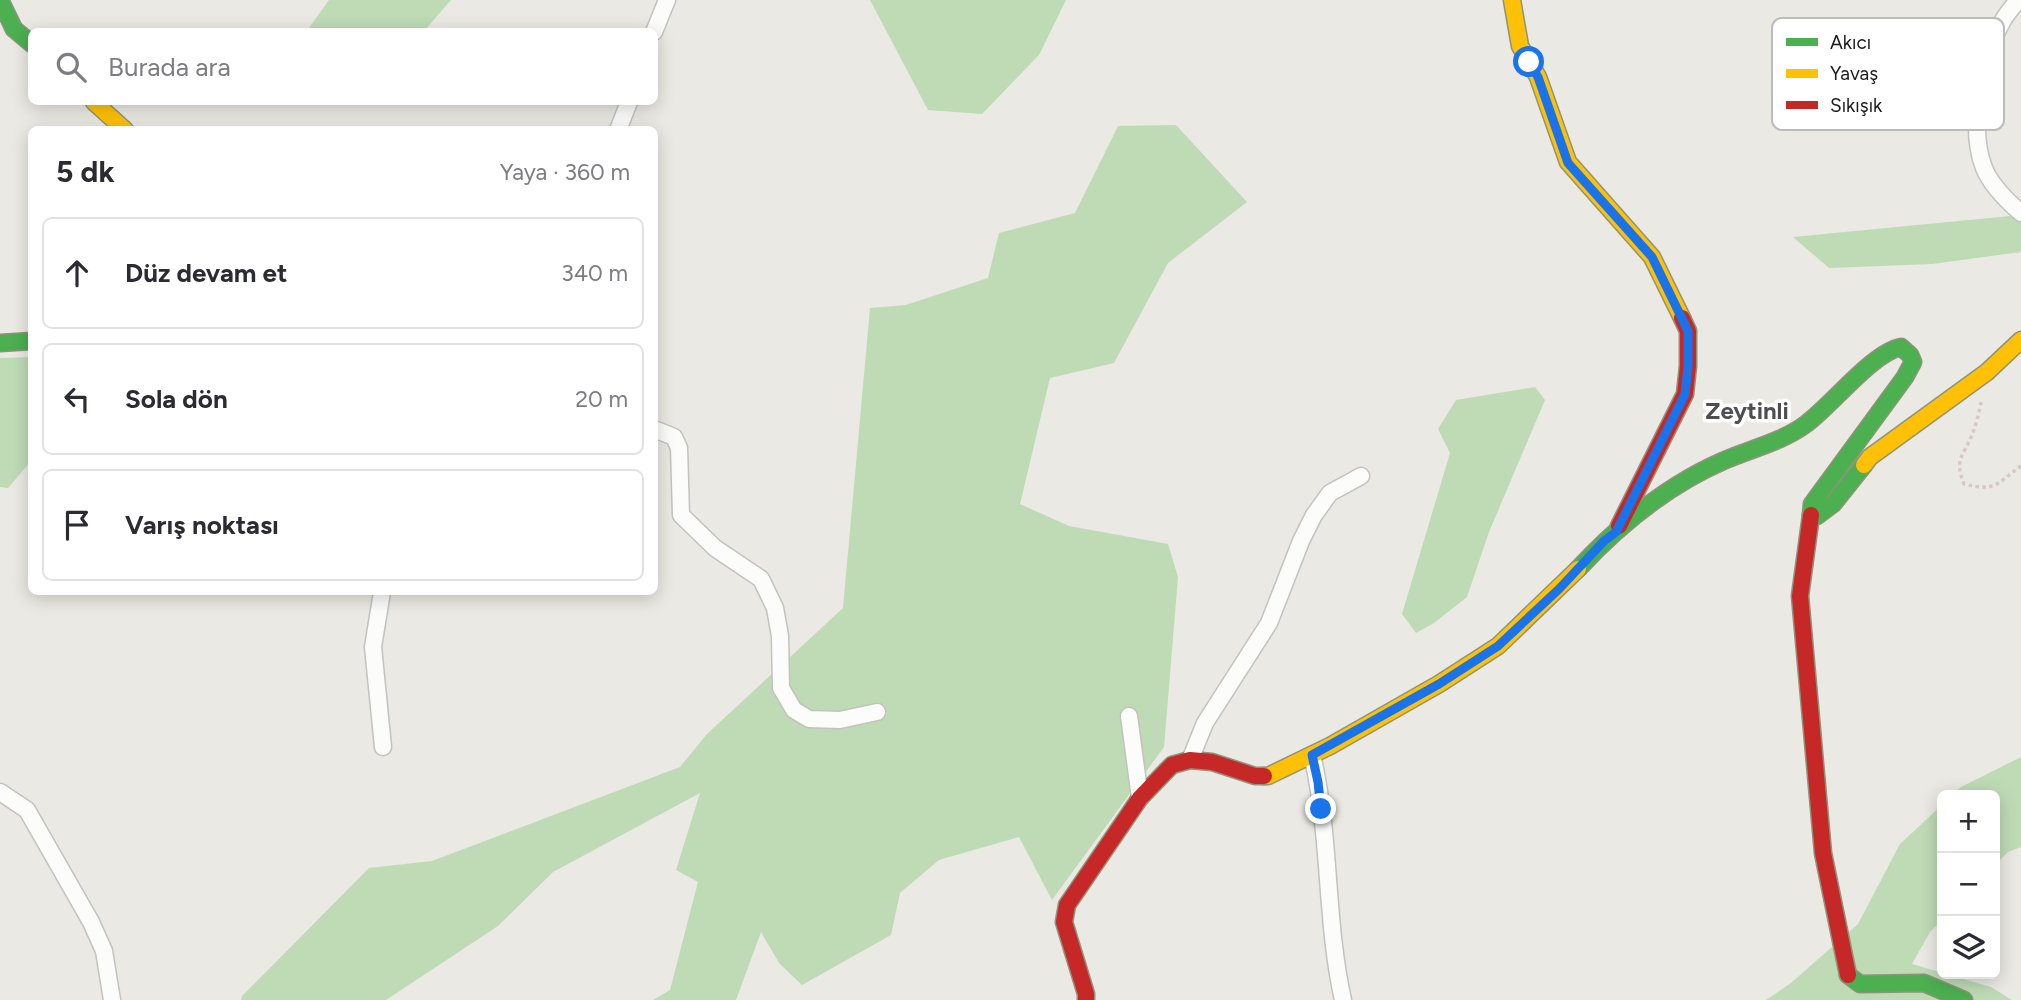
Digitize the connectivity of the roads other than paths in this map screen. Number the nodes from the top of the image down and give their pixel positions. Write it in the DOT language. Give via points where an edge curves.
graph roads {
  1 [pos="0,0"];
  2 [pos="667,0"];
  3 [pos="1512,0"];
  4 [pos="2018,0"];
  5 [pos="2004,19"];
  6 [pos="656,28"];
  7 [pos="28,41"];
  8 [pos="97,105"];
  9 [pos="628,105"];
  10 [pos="121,126"];
  11 [pos="620,126"];
  12 [pos="1977,130"];
  13 [pos="2021,213"];
  14 [pos="2021,340"];
  15 [pos="28,341"];
  16 [pos="0,343"];
  17 [pos="658,431"];
  18 [pos="1361,477"];
  19 [pos="1811,515"];
  20 [pos="1616,532"];
  21 [pos="382,595"];
  22 [pos="877,712"];
  23 [pos="1129,716"];
  24 [pos="383,747"];
  25 [pos="1312,755"];
  26 [pos="1189,760"];
  27 [pos="0,792"];
  28 [pos="1140,798"];
  29 [pos="112,1000"];
  30 [pos="1086,1000"];
  31 [pos="1343,1000"];
  32 [pos="1964,1000"];
  1 -- 7 [label="street" via="14,29"];
  2 -- 6 [label="street"];
  3 -- 20 [label="street" via="1520,46 1538,77 1568,163 1652,257 1688,331 1685,394"];
  4 -- 5 [label="street"];
  8 -- 10 [label="street"];
  9 -- 11 [label="street"];
  12 -- 13 [label="street" via="1984,169"];
  14 -- 19 [label="street" via="1987,372 1870,457 1833,504 1817,516"];
  15 -- 16 [label="street"];
  17 -- 22 [label="street" via="674,438 679,448 681,515 715,548 761,579 775,608 780,636 780,688 794,710 810,719 840,720"];
  18 -- 26 [label="street" via="1330,493 1314,515 1269,623 1205,723"];
  19 -- 20 [label="street" via="1812,504 1905,377 1913,362 1901,347 1876,360 1805,425 1721,462 1669,492"];
  19 -- 32 [label="street" via="1800,596 1823,853 1846,975 1860,984 1924,983"];
  20 -- 25 [label="street" via="1498,646"];
  21 -- 24 [label="street" via="373,647"];
  23 -- 28 [label="street"];
  25 -- 26 [label="street" via="1268,776"];
  25 -- 31 [label="street" via="1328,863 1335,965"];
  26 -- 28 [label="street" via="1172,765"];
  27 -- 29 [label="street" via="27,810 91,922 104,951"];
  28 -- 30 [label="street" via="1068,905 1064,922"];
}
